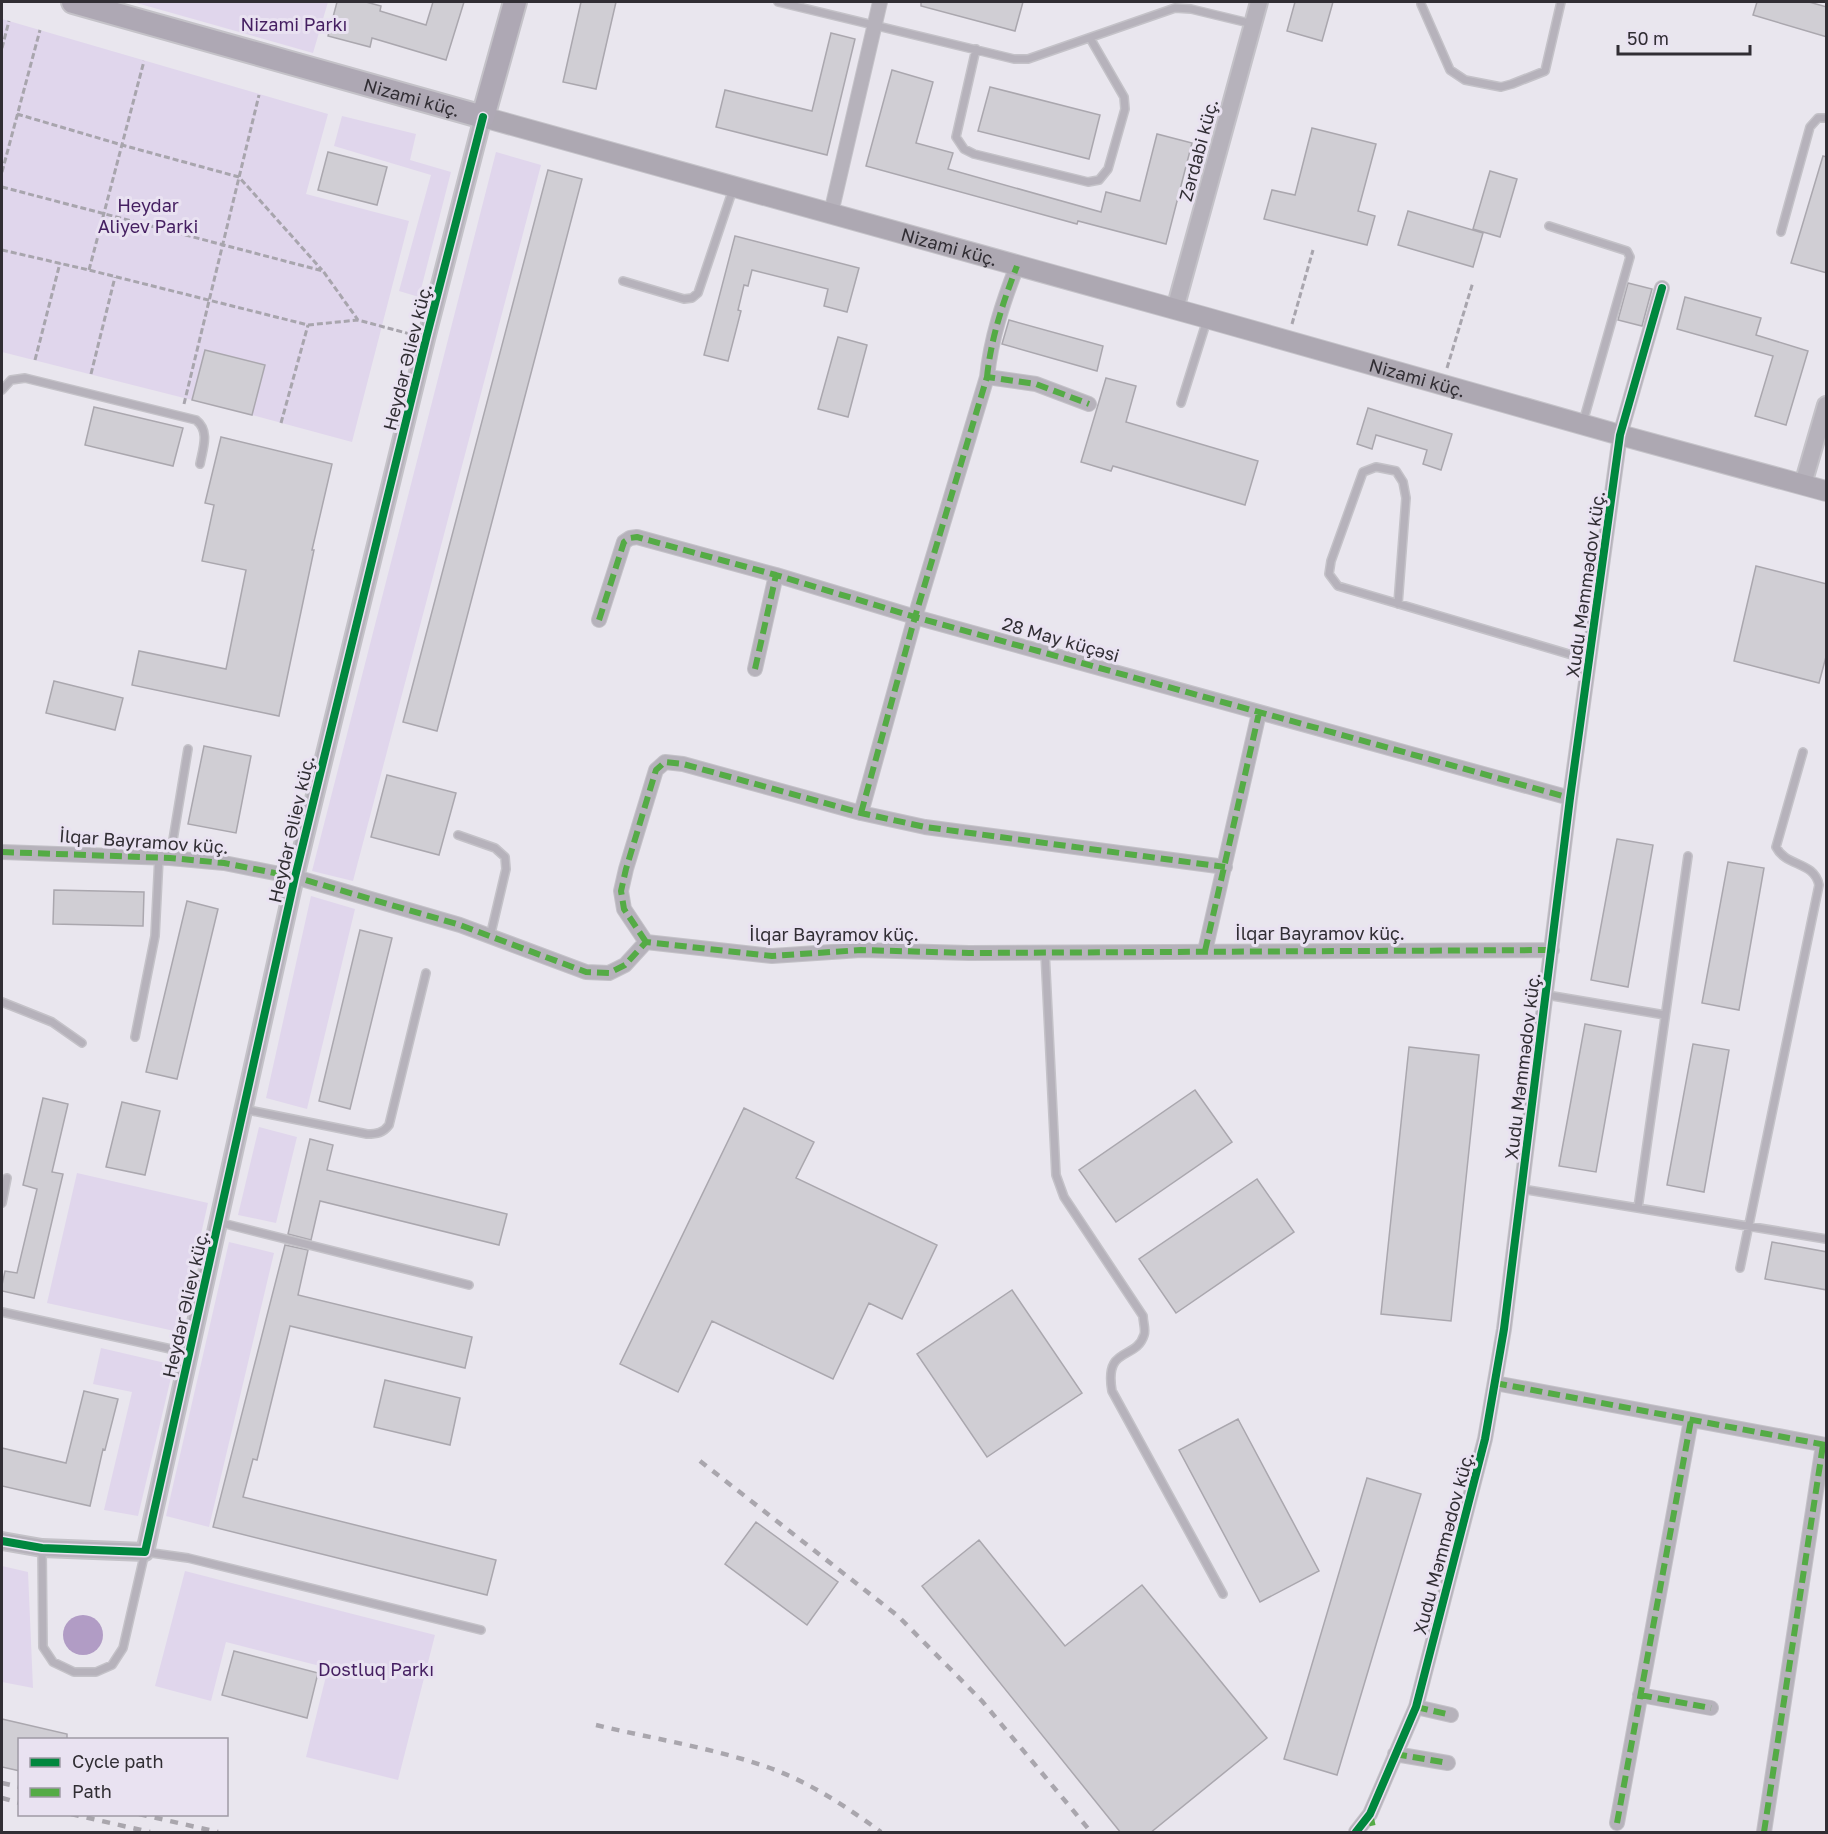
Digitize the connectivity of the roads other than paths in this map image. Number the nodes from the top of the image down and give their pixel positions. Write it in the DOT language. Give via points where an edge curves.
graph roads {
  1 [pos="73,2"];
  2 [pos="515,2"];
  3 [pos="778,2"];
  4 [pos="880,2"];
  5 [pos="1259,2"];
  6 [pos="1561,2"];
  7 [pos="1421,4"];
  8 [pos="1176,5"];
  9 [pos="874,24"];
  10 [pos="1253,24"];
  11 [pos="1089,38"];
  12 [pos="976,50"];
  13 [pos="483,117"];
  14 [pos="1827,118"];
  15 [pos="734,187"];
  16 [pos="831,213"];
  17 [pos="1550,226"];
  18 [pos="1781,232"];
  19 [pos="1017,266"];
  20 [pos="623,281"];
  21 [pos="1662,288"];
  22 [pos="1175,309"];
  23 [pos="1207,318"];
  24 [pos="987,377"];
  25 [pos="2,390"];
  26 [pos="1181,403"];
  27 [pos="1089,404"];
  28 [pos="1827,405"];
  29 [pos="1583,424"];
  30 [pos="1620,435"];
  31 [pos="200,464"];
  32 [pos="1803,484"];
  33 [pos="1827,491"];
  34 [pos="776,575"];
  35 [pos="1398,604"];
  36 [pos="915,617"];
  37 [pos="599,620"];
  38 [pos="1589,660"];
  39 [pos="755,669"];
  40 [pos="1259,713"];
  41 [pos="188,749"];
  42 [pos="1803,752"];
  43 [pos="1570,798"];
  44 [pos="861,813"];
  45 [pos="458,835"];
  46 [pos="2,852"];
  47 [pos="1688,856"];
  48 [pos="165,857"];
  49 [pos="1225,867"];
  50 [pos="295,877"];
  51 [pos="1823,886"];
  52 [pos="490,937"];
  53 [pos="646,942"];
  54 [pos="1552,950"];
  55 [pos="1205,951"];
  56 [pos="1045,952"];
  57 [pos="426,973"];
  58 [pos="1547,994"];
  59 [pos="2,1002"];
  60 [pos="1665,1015"];
  61 [pos="135,1037"];
  62 [pos="82,1043"];
  63 [pos="243,1109"];
  64 [pos="7,1178"];
  65 [pos="1522,1189"];
  66 [pos="2,1203"];
  67 [pos="1638,1208"];
  68 [pos="218,1222"];
  69 [pos="1748,1226"];
  70 [pos="1827,1239"];
  71 [pos="1740,1268"];
  72 [pos="470,1285"];
  73 [pos="2,1312"];
  74 [pos="189,1353"];
  75 [pos="1495,1383"];
  76 [pos="1691,1420"];
  77 [pos="1825,1445"];
  78 [pos="2,1541"];
  79 [pos="42,1548"];
  80 [pos="145,1552"];
  81 [pos="1223,1594"];
  82 [pos="482,1630"];
  83 [pos="1640,1695"];
  84 [pos="1416,1707"];
  85 [pos="1711,1708"];
  86 [pos="1451,1715"];
  87 [pos="1395,1754"];
  88 [pos="1448,1763"];
  89 [pos="1617,1823"];
  90 [pos="1356,1833"];
  91 [pos="1764,1833"];
  1 -- 13 [label="highway, Nizami küç."];
  2 -- 13 [label="highway, Heydər Əliev küç."];
  3 -- 9 [label="lane"];
  4 -- 9 [label="street"];
  5 -- 10 [label="street, Zərdabi küç."];
  6 -- 7 [label="lane" via="1545,71 1501,87 1465,80 1450,70"];
  8 -- 10 [label="lane"];
  8 -- 11 [label="lane"];
  9 -- 12 [label="lane"];
  9 -- 16 [label="street"];
  10 -- 22 [label="street, Zərdabi küç."];
  11 -- 12 [label="lane" via="1028,59"];
  11 -- 12 [label="lane" via="1124,97 1125,109 1108,169 1099,180 1088,182 964,149 956,137"];
  13 -- 15 [label="main road, Nizami küç."];
  13 -- 50 [label="street, Heydər Əliev küç."];
  14 -- 18 [label="lane" via="1818,118 1810,127"];
  15 -- 16 [label="main road, Nizami küç."];
  15 -- 20 [label="lane" via="698,293 684,299"];
  16 -- 19 [label="main road, Nizami küç."];
  17 -- 29 [label="lane" via="1627,251 1630,257"];
  19 -- 22 [label="main road, Nizami küç."];
  19 -- 24 [label="street" via="995,329"];
  21 -- 30 [label="street, Xudu Məmmədov küç."];
  22 -- 23 [label="main road, Nizami küç."];
  23 -- 26 [label="lane"];
  23 -- 29 [label="main road, Nizami küç."];
  24 -- 27 [label="street" via="1036,384"];
  24 -- 36 [label="street"];
  25 -- 31 [label="lane" via="11,380 25,378 196,420 206,435"];
  28 -- 32 [label="street"];
  29 -- 30 [label="main road, Nizami küç."];
  30 -- 32 [label="main road, Nizami küç."];
  30 -- 38 [label="street, Xudu Məmmədov küç."];
  32 -- 33 [label="main road, Nizami küç."];
  34 -- 36 [label="street, 28 May küçəsi"];
  34 -- 37 [label="street, 28 May küçəsi" via="630,538 624,542"];
  34 -- 39 [label="street"];
  35 -- 35 [label="lane" via="1338,586 1329,574 1363,472 1376,467 1396,471 1406,498"];
  35 -- 38 [label="lane"];
  36 -- 40 [label="street, 28 May küçəsi"];
  36 -- 44 [label="street"];
  38 -- 43 [label="street, Xudu Məmmədov küç."];
  40 -- 43 [label="street, 28 May küçəsi"];
  40 -- 49 [label="street"];
  41 -- 48 [label="lane"];
  42 -- 51 [label="lane" via="1776,847 1780,855 1810,870"];
  43 -- 54 [label="street, Xudu Məmmədov küç."];
  44 -- 49 [label="street" via="925,826"];
  44 -- 53 [label="street" via="665,762 656,770 621,891 624,909"];
  45 -- 52 [label="lane" via="495,848 505,857 506,869"];
  46 -- 48 [label="street, İlqar Bayramov küç."];
  47 -- 60 [label="lane"];
  48 -- 50 [label="street, İlqar Bayramov küç." via="224,863"];
  48 -- 61 [label="lane" via="149,975"];
  49 -- 55 [label="street"];
  50 -- 52 [label="street, İlqar Bayramov küç."];
  50 -- 63 [label="street, Heydər Əliev küç."];
  51 -- 69 [label="lane"];
  52 -- 53 [label="street, İlqar Bayramov küç." via="586,972 609,973 625,965"];
  53 -- 56 [label="street, İlqar Bayramov küç." via="772,956 861,950"];
  54 -- 55 [label="street, İlqar Bayramov küç."];
  54 -- 58 [label="street, Xudu Məmmədov küç."];
  55 -- 56 [label="street, İlqar Bayramov küç."];
  56 -- 81 [label="lane" via="1056,1175 1064,1197 1143,1316 1144,1334 1138,1345 1114,1361 1109,1376 1112,1391"];
  57 -- 63 [label="lane" via="389,1125 384,1131 367,1134"];
  58 -- 60 [label="lane"];
  58 -- 65 [label="street, Xudu Məmmədov küç."];
  59 -- 62 [label="lane" via="52,1022"];
  60 -- 67 [label="lane"];
  63 -- 68 [label="street, Heydər Əliev küç."];
  64 -- 66 [label="lane"];
  65 -- 67 [label="lane"];
  65 -- 75 [label="street, Xudu Məmmədov küç."];
  67 -- 69 [label="lane"];
  68 -- 72 [label="lane"];
  68 -- 74 [label="street, Heydər Əliev küç."];
  69 -- 70 [label="lane"];
  69 -- 71 [label="lane"];
  73 -- 74 [label="lane"];
  74 -- 80 [label="street, Heydər Əliev küç."];
  75 -- 76 [label="street"];
  75 -- 84 [label="street, Xudu Məmmədov küç." via="1485,1438"];
  76 -- 77 [label="street"];
  76 -- 83 [label="street"];
  77 -- 91 [label="street"];
  78 -- 79 [label="street"];
  79 -- 80 [label="street"];
  79 -- 80 [label="lane" via="43,1647 53,1662 75,1672 96,1672 112,1665 123,1648"];
  80 -- 82 [label="lane" via="188,1558"];
  83 -- 85 [label="street"];
  83 -- 89 [label="street"];
  84 -- 86 [label="street"];
  84 -- 87 [label="street, Xudu Məmmədov küç."];
  87 -- 88 [label="street"];
  87 -- 90 [label="street, Xudu Məmmədov küç." via="1370,1814"];
}
